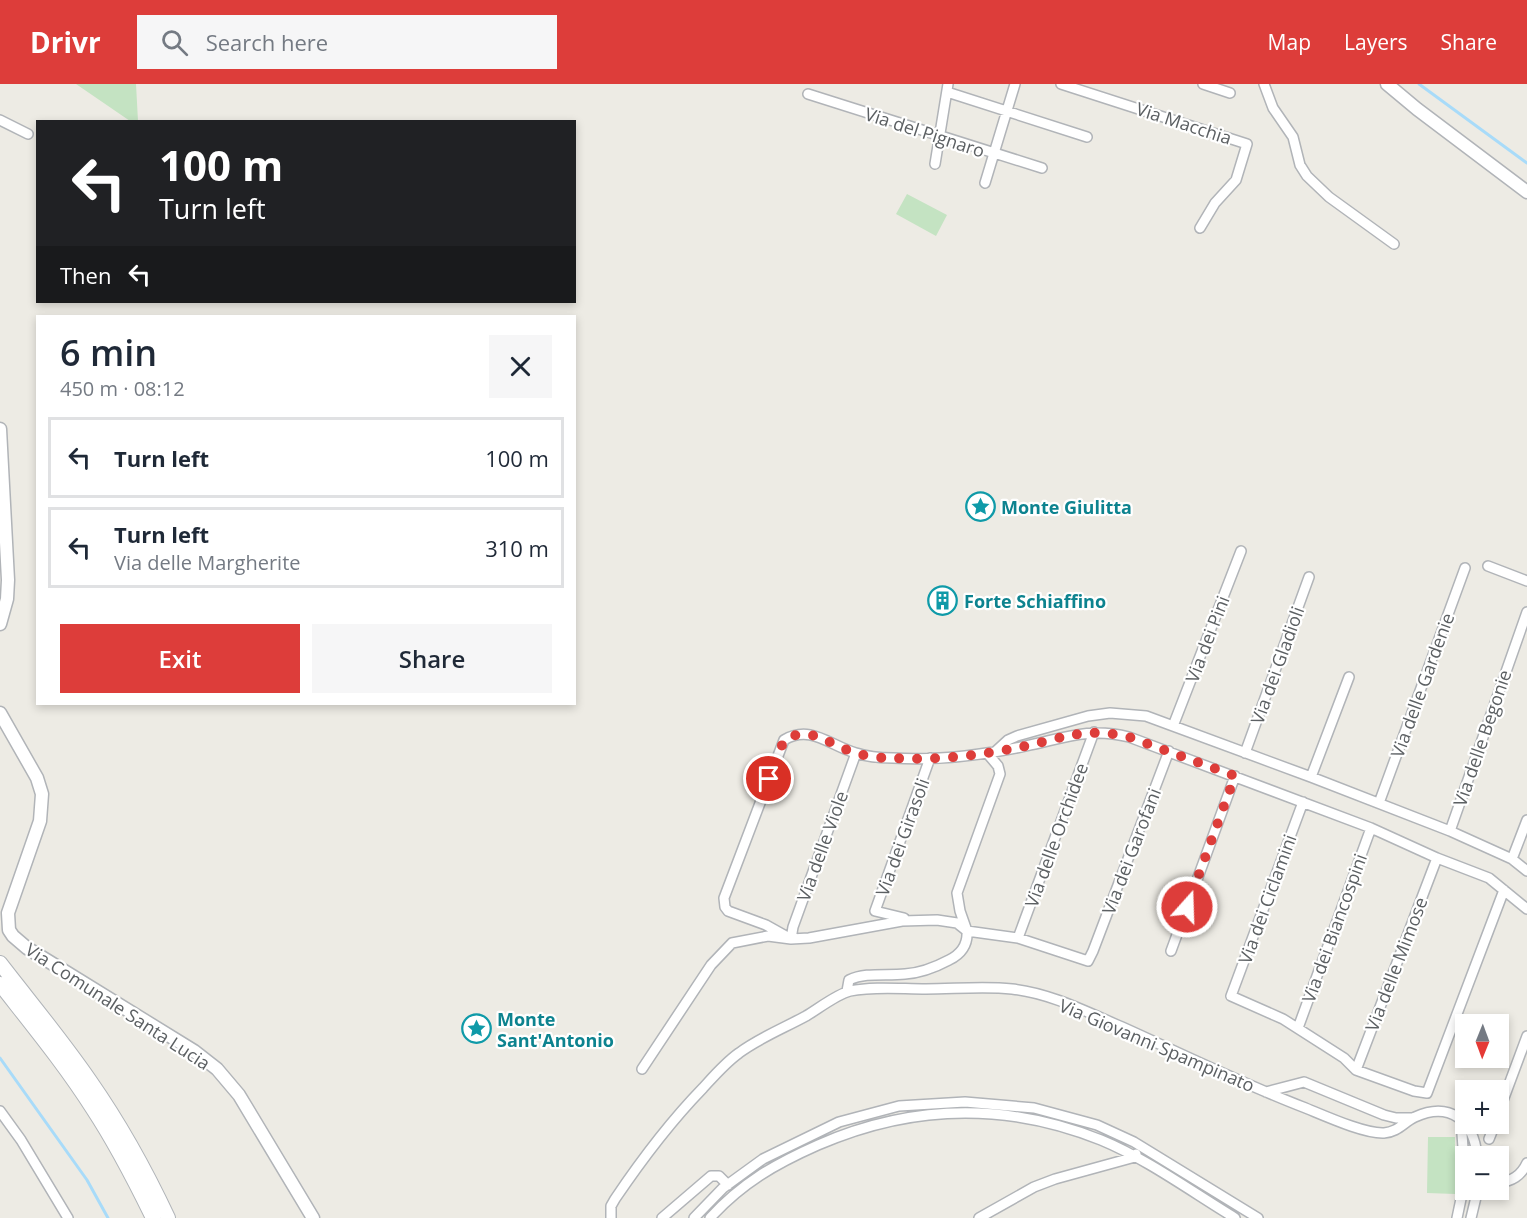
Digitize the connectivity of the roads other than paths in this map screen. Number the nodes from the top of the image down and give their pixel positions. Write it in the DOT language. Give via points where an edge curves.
graph roads {
  1 [pos="1015,84"];
  2 [pos="1061,84"];
  3 [pos="1203,84"];
  4 [pos="1264,84"];
  5 [pos="1387,84"];
  6 [pos="948,88"];
  7 [pos="1230,93"];
  8 [pos="808,94"];
  9 [pos="1007,112"];
  10 [pos="0,120"];
  11 [pos="28,134"];
  12 [pos="940,137"];
  13 [pos="1088,137"];
  14 [pos="994,154"];
  15 [pos="935,164"];
  16 [pos="1042,168"];
  17 [pos="985,183"];
  18 [pos="1527,192"];
  19 [pos="1200,228"];
  20 [pos="1394,244"];
  21 [pos="0,429"];
  22 [pos="1241,551"];
  23 [pos="1488,566"];
  24 [pos="1466,568"];
  25 [pos="1309,578"];
  26 [pos="1527,581"];
  27 [pos="1527,612"];
  28 [pos="0,624"];
  29 [pos="1349,677"];
  30 [pos="0,713"];
  31 [pos="1173,726"];
  32 [pos="1094,732"];
  33 [pos="991,752"];
  34 [pos="1169,752"];
  35 [pos="856,753"];
  36 [pos="1245,753"];
  37 [pos="930,758"];
  38 [pos="1235,776"];
  39 [pos="1311,777"];
  40 [pos="1303,802"];
  41 [pos="1379,803"];
  42 [pos="1527,820"];
  43 [pos="1371,828"];
  44 [pos="1450,831"];
  45 [pos="1437,858"];
  46 [pos="1512,859"];
  47 [pos="1527,871"];
  48 [pos="1503,890"];
  49 [pos="1527,909"];
  50 [pos="915,921"];
  51 [pos="967,931"];
  52 [pos="1018,938"];
  53 [pos="791,939"];
  54 [pos="1171,951"];
  55 [pos="0,963"];
  56 [pos="0,984"];
  57 [pos="847,991"];
  58 [pos="1298,1028"];
  59 [pos="1527,1036"];
  60 [pos="642,1069"];
  61 [pos="1356,1070"];
  62 [pos="1509,1084"];
  63 [pos="1266,1092"];
  64 [pos="0,1111"];
  65 [pos="1455,1116"];
  66 [pos="1412,1118"];
  67 [pos="1492,1134"];
  68 [pos="1490,1139"];
  69 [pos="1141,1147"];
  70 [pos="1135,1157"];
  71 [pos="1527,1163"];
  72 [pos="1509,1180"];
  73 [pos="728,1185"];
  74 [pos="1461,1200"];
  75 [pos="1477,1200"];
  76 [pos="68,1218"];
  77 [pos="153,1218"];
  78 [pos="168,1218"];
  79 [pos="313,1218"];
  80 [pos="611,1218"];
  81 [pos="662,1218"];
  82 [pos="694,1218"];
  83 [pos="710,1218"];
  84 [pos="979,1218"];
  85 [pos="1235,1218"];
  86 [pos="1258,1218"];
  87 [pos="1457,1218"];
  88 [pos="1471,1218"];
  1 -- 9 [label="street"];
  2 -- 19 [label="street, Via Macchia" via="1247,144 1236,180"];
  3 -- 7 [label="street"];
  4 -- 20 [label="street" via="1273,108 1293,137 1307,176"];
  5 -- 18 [label="street"];
  6 -- 9 [label="street"];
  6 -- 12 [label="street"];
  8 -- 12 [label="street, Via del Pignaro"];
  9 -- 13 [label="street"];
  9 -- 14 [label="street"];
  10 -- 11 [label="street"];
  12 -- 14 [label="street, Via del Pignaro"];
  12 -- 15 [label="street"];
  14 -- 16 [label="street, Via del Pignaro"];
  14 -- 17 [label="street"];
  21 -- 28 [label="street" via="8,580"];
  22 -- 31 [label="street, Via dei Pini"];
  23 -- 26 [label="street"];
  24 -- 41 [label="street, Via delle Gardenie"];
  25 -- 36 [label="street, Via dei Gladioli"];
  27 -- 44 [label="street, Via delle Begonie"];
  29 -- 39 [label="street"];
  30 -- 79 [label="street, Via Comunale Santa Lucia" via="42,794 40,821 8,913 9,930 27,948 217,1069 239,1095"];
  31 -- 33 [label="street" via="1146,716 1088,716 1017,736"];
  31 -- 36 [label="street"];
  32 -- 33 [label="street"];
  32 -- 34 [label="street" via="1129,737"];
  32 -- 52 [label="street, Via delle Orchidee"];
  33 -- 37 [label="street"];
  33 -- 51 [label="street" via="1000,774 957,893"];
  34 -- 38 [label="street"];
  34 -- 52 [label="street, Via dei Garofani" via="1088,961"];
  35 -- 37 [label="street" via="896,759"];
  35 -- 53 [label="street, Via delle Viole"];
  35 -- 53 [label="street" via="809,734 795,734 784,740 724,898 729,911"];
  36 -- 39 [label="street"];
  37 -- 50 [label="street, Via dei Girasoli" via="875,911"];
  38 -- 40 [label="street"];
  38 -- 54 [label="street"];
  39 -- 41 [label="street"];
  40 -- 43 [label="street"];
  40 -- 58 [label="street, Via dei Ciclamini" via="1231,996"];
  41 -- 44 [label="street"];
  42 -- 46 [label="street"];
  43 -- 45 [label="street"];
  43 -- 58 [label="street, Via dei Biancospini"];
  44 -- 46 [label="street"];
  45 -- 48 [label="street" via="1489,878"];
  45 -- 61 [label="street, Via delle Mimose"];
  46 -- 47 [label="street"];
  48 -- 49 [label="street"];
  48 -- 61 [label="street" via="1427,1093"];
  50 -- 51 [label="street" via="937,920 957,924"];
  50 -- 53 [label="street"];
  51 -- 52 [label="street"];
  51 -- 57 [label="street" via="968,940 958,955 931,970 857,976 849,980"];
  53 -- 60 [label="street" via="768,936 732,943 711,964"];
  55 -- 78 [label="main road" via="106,1104"];
  56 -- 77 [label="main road" via="95,1111"];
  57 -- 63 [label="street, Via Giovanni Spampinato" via="1012,989 1072,1006"];
  57 -- 80 [label="street, Via Giovanni Spampinato" via="726,1063 656,1139 611,1206"];
  58 -- 61 [label="street"];
  59 -- 62 [label="street"];
  63 -- 66 [label="street, Via Giovanni Spampinato" via="1304,1082 1384,1115"];
  63 -- 66 [label="street, Via Giovanni Spampinato" via="1381,1133 1395,1131"];
  64 -- 76 [label="street"];
  65 -- 66 [label="street, Via Giovanni Spampinato" via="1440,1111"];
  67 -- 68 [label="street"];
  69 -- 70 [label="street"];
  69 -- 73 [label="street" via="1097,1125 1034,1108 991,1103 899,1106 839,1122 763,1159"];
  69 -- 86 [label="street"];
  70 -- 83 [label="street" via="1076,1131 1018,1117 960,1113 906,1117 853,1131 789,1157 740,1188"];
  70 -- 84 [label="street" via="1034,1187"];
  70 -- 85 [label="street"];
  71 -- 72 [label="street" via="1521,1174"];
  73 -- 81 [label="street" via="718,1176 711,1176"];
  73 -- 82 [label="street"];
  74 -- 87 [label="street"];
  75 -- 88 [label="street"];
}
